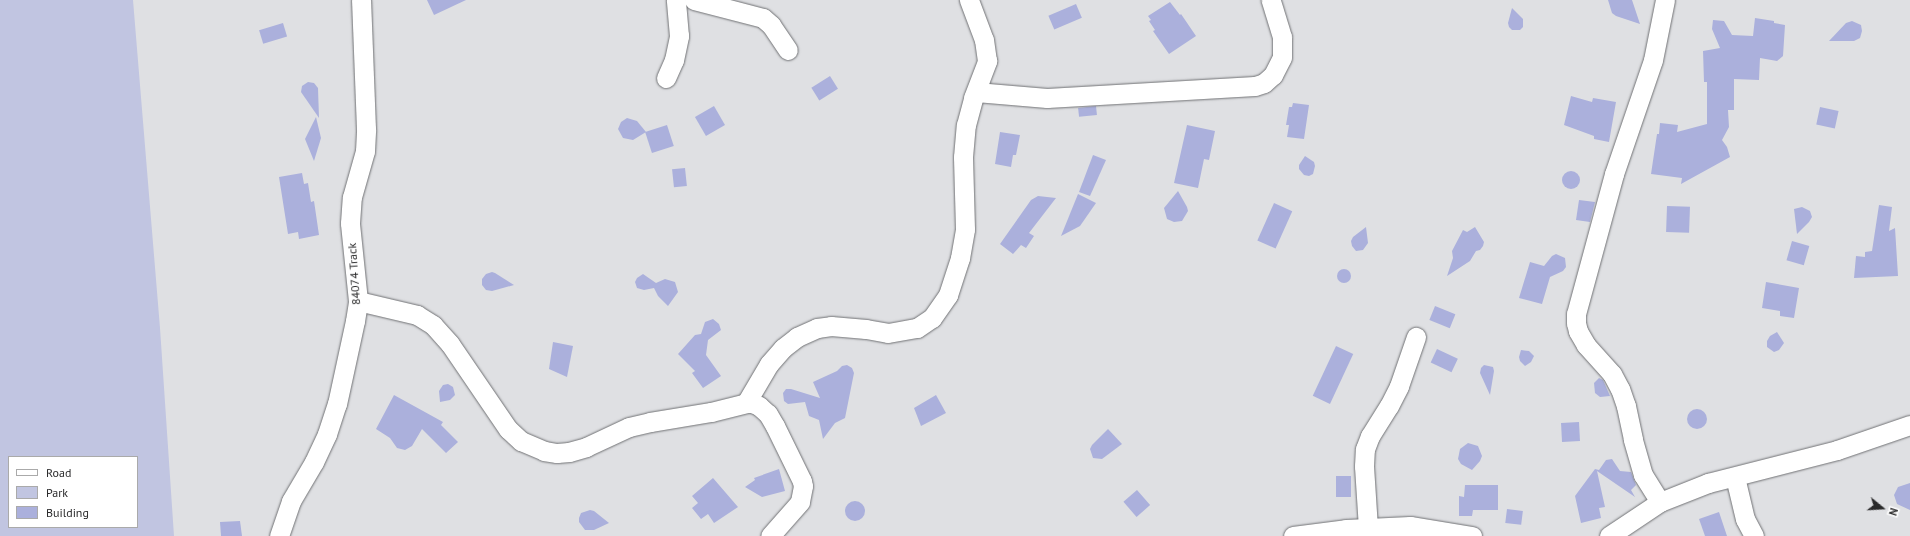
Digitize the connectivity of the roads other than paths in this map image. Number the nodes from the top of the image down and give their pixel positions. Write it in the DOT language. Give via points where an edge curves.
graph roads {
  1 [pos="361,0"];
  2 [pos="676,0"];
  3 [pos="694,0"];
  4 [pos="969,0"];
  5 [pos="1271,0"];
  6 [pos="1665,0"];
  7 [pos="788,50"];
  8 [pos="666,78"];
  9 [pos="976,92"];
  10 [pos="358,301"];
  11 [pos="1416,337"];
  12 [pos="746,403"];
  13 [pos="1910,425"];
  14 [pos="1735,476"];
  15 [pos="1660,502"];
  16 [pos="1368,528"];
  17 [pos="279,536"];
  18 [pos="770,536"];
  19 [pos="1293,536"];
  20 [pos="1472,536"];
  21 [pos="1610,536"];
  22 [pos="1754,536"];
  1 -- 10 [label="street, 84074 Track" via="365,151 352,197 350,223"];
  2 -- 8 [label="street" via="679,36 674,60"];
  3 -- 7 [label="street" via="763,18"];
  4 -- 9 [label="street" via="986,50 985,67"];
  5 -- 9 [label="street" via="1282,37 1282,57 1273,75 1264,83 1255,86 1047,98"];
  6 -- 15 [label="street" via="1653,60 1614,174 1576,314 1578,331 1586,345 1612,374 1620,390 1643,475"];
  9 -- 12 [label="street" via="966,125 965,229 953,282 941,306 925,324 901,332 888,333 832,326 817,328 797,337 782,348 769,364"];
  10 -- 12 [label="street" via="417,316 433,325 450,344 508,428 521,441 544,451 569,452 629,427"];
  10 -- 17 [label="street, 84074 Track" via="349,352 327,434 292,501"];
  11 -- 16 [label="street" via="1399,386 1365,449"];
  12 -- 18 [label="street" via="759,406 768,414 802,481 803,492 800,502"];
  13 -- 14 [label="street" via="1837,450"];
  14 -- 15 [label="street" via="1708,483"];
  14 -- 22 [label="street" via="1744,519"];
  15 -- 21 [label="street"];
  16 -- 19 [label="street"];
  16 -- 20 [label="street" via="1410,526"];
}
